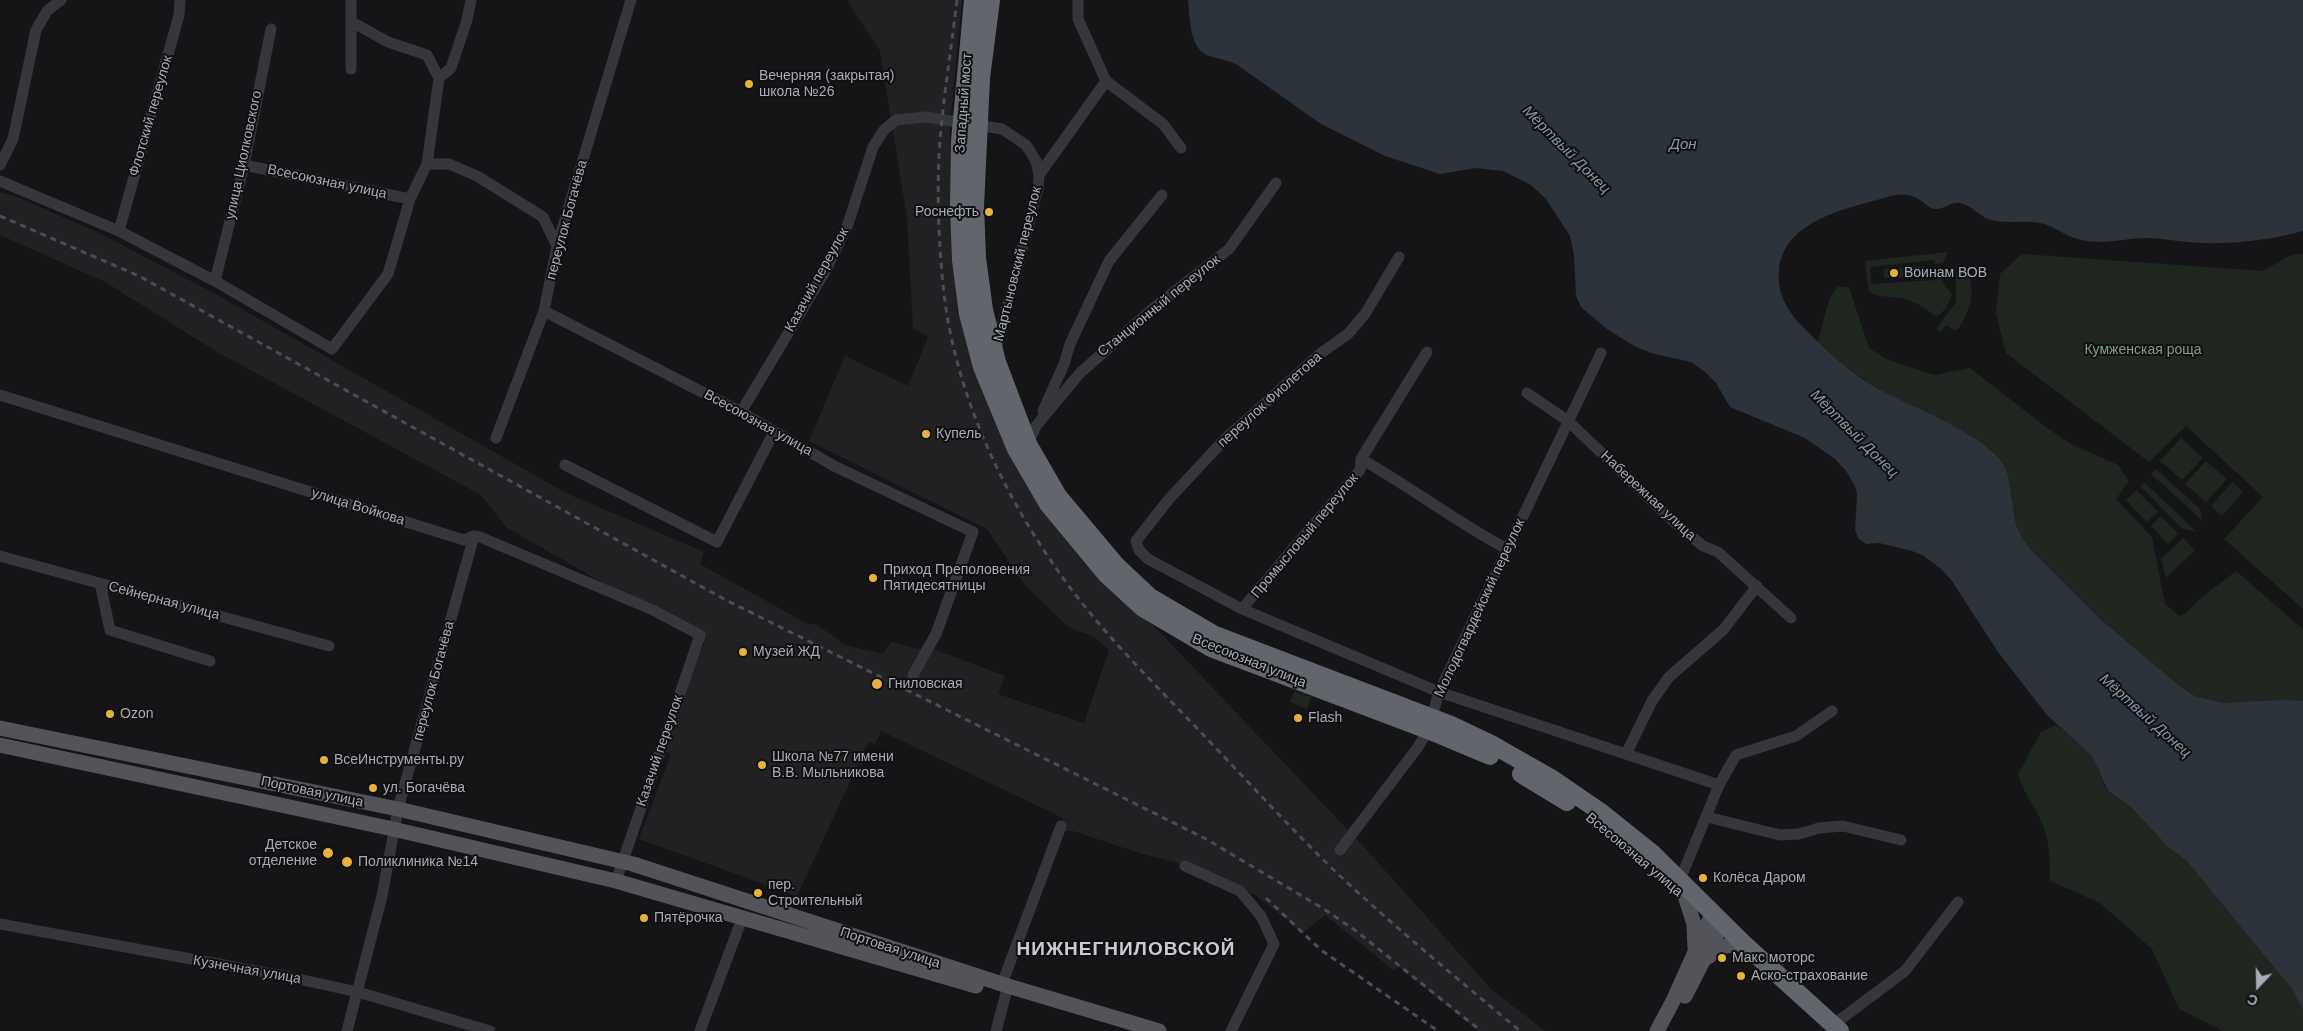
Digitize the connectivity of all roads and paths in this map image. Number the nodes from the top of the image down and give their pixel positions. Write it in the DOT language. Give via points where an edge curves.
graph roads {
  1 [pos="61,0"];
  2 [pos="180,0"];
  3 [pos="351,0"];
  4 [pos="471,0"];
  5 [pos="630,0"];
  6 [pos="974,0"];
  7 [pos="991,0"];
  8 [pos="1078,0"];
  9 [pos="352,22"];
  10 [pos="271,29"];
  11 [pos="351,70"];
  12 [pos="439,78"];
  13 [pos="1106,81"];
  14 [pos="896,120"];
  15 [pos="1181,148"];
  16 [pos="427,164"];
  17 [pos="0,165"];
  18 [pos="244,165"];
  19 [pos="1039,175"];
  20 [pos="0,181"];
  21 [pos="1276,183"];
  22 [pos="1162,195"];
  23 [pos="410,199"];
  24 [pos="967,206"];
  25 [pos="119,231"];
  26 [pos="558,246"];
  27 [pos="1399,257"];
  28 [pos="215,281"];
  29 [pos="544,311"];
  30 [pos="987,345"];
  31 [pos="1427,352"];
  32 [pos="1601,353"];
  33 [pos="1527,393"];
  34 [pos="0,395"];
  35 [pos="741,412"];
  36 [pos="1568,421"];
  37 [pos="1036,426"];
  38 [pos="774,432"];
  39 [pos="496,438"];
  40 [pos="1028,444"];
  41 [pos="1361,459"];
  42 [pos="565,465"];
  43 [pos="474,536"];
  44 [pos="1507,549"];
  45 [pos="0,556"];
  46 [pos="100,583"];
  47 [pos="1757,586"];
  48 [pos="1242,610"];
  49 [pos="1791,618"];
  50 [pos="698,641"];
  51 [pos="329,646"];
  52 [pos="210,661"];
  53 [pos="913,675"];
  54 [pos="1439,692"];
  55 [pos="1832,711"];
  56 [pos="1430,723"];
  57 [pos="0,728"];
  58 [pos="0,745"];
  59 [pos="1626,754"];
  60 [pos="1719,785"];
  61 [pos="398,809"];
  62 [pos="1707,817"];
  63 [pos="1061,826"];
  64 [pos="393,829"];
  65 [pos="1901,840"];
  66 [pos="1340,850"];
  67 [pos="622,861"];
  68 [pos="1185,866"];
  69 [pos="1680,880"];
  70 [pos="616,881"];
  71 [pos="1686,899"];
  72 [pos="1958,902"];
  73 [pos="743,916"];
  74 [pos="1716,921"];
  75 [pos="0,924"];
  76 [pos="1743,943"];
  77 [pos="1699,958"];
  78 [pos="1005,988"];
  79 [pos="358,992"];
  80 [pos="1836,1028"];
  81 [pos="347,1031"];
  82 [pos="490,1031"];
  83 [pos="700,1031"];
  84 [pos="996,1031"];
  85 [pos="1127,1031"];
  86 [pos="1159,1031"];
  87 [pos="1231,1031"];
  88 [pos="1656,1031"];
  89 [pos="1667,1031"];
  1 -- 17 [label="street" via="47,11 36,30 13,139"];
  2 -- 25 [label="street, Флотский переулок" via="180,15"];
  3 -- 9 [label="street"];
  4 -- 12 [label="street" via="451,68"];
  5 -- 26 [label="street, переулок Богачёва"];
  6 -- 24 [label="highway, Западный мост, bridge" via="960,141"];
  7 -- 24 [label="highway, Западный мост, bridge"];
  8 -- 13 [label="street" via="1078,19"];
  9 -- 11 [label="street"];
  9 -- 12 [label="street" via="388,42 427,55"];
  10 -- 18 [label="street, улица Циолковского"];
  12 -- 16 [label="street"];
  13 -- 15 [label="street" via="1163,124"];
  13 -- 19 [label="street"];
  14 -- 19 [label="street, Мартыновский переулок" via="926,117 1002,129 1026,145 1036,161"];
  14 -- 35 [label="street, Казачий переулок" via="884,130 873,147 848,224 826,270"];
  16 -- 23 [label="street"];
  16 -- 26 [label="street" via="449,164 477,176 543,217"];
  18 -- 23 [label="street, Всесоюзная улица"];
  18 -- 28 [label="street, улица Циолковского"];
  19 -- 30 [label="street, Мартыновский переулок" via="1038,188"];
  20 -- 25 [label="street"];
  21 -- 37 [label="street, Станционный переулок" via="1229,249 1156,306 1080,372"];
  22 -- 37 [label="street, Станционный переулок" via="1110,261 1070,344"];
  23 -- 28 [label="street" via="388,274 332,349"];
  24 -- 30 [label="highway, Всесоюзная улица" via="961,260 968,314"];
  25 -- 28 [label="street"];
  26 -- 29 [label="street, переулок Богачёва"];
  27 -- 48 [label="street, переулок Фиолетова" via="1365,314 1348,334 1321,353 1225,439 1169,499 1136,542 1148,558"];
  29 -- 35 [label="street, Всесоюзная улица"];
  29 -- 39 [label="street, переулок Богачёва"];
  30 -- 40 [label="highway, Всесоюзная улица"];
  30 -- 56 [label="highway, Всесоюзная улица" via="982,367 1016,450 1048,504 1106,574 1143,608 1211,648"];
  31 -- 41 [label="street, Промысловый переулок"];
  32 -- 36 [label="street, Молодогвардейский переулок"];
  33 -- 36 [label="street, Набережная улица"];
  34 -- 43 [label="street, улица Войкова" via="464,540"];
  35 -- 38 [label="street, Всесоюзная улица"];
  36 -- 44 [label="street, Молодогвардейский переулок"];
  36 -- 47 [label="street, Набережная улица" via="1673,521 1703,546 1718,552"];
  37 -- 40 [label="street, Станционный переулок"];
  38 -- 42 [label="street" via="717,542"];
  38 -- 53 [label="street, Всесоюзная улица" via="834,466 973,532 936,634"];
  40 -- 56 [label="highway, Всесоюзная улица" via="1058,496 1116,565 1150,597 1215,635"];
  41 -- 44 [label="street, Промысловый переулок"];
  41 -- 48 [label="street, Промысловый переулок" via="1360,470"];
  43 -- 50 [label="street, улица Войкова" via="652,610 700,635"];
  43 -- 61 [label="street, переулок Богачёва"];
  44 -- 54 [label="street, Молодогвардейский переулок"];
  45 -- 46 [label="street, Сейнерная улица"];
  46 -- 51 [label="street, Сейнерная улица"];
  46 -- 52 [label="street" via="110,630"];
  47 -- 49 [label="street, Набережная улица"];
  47 -- 59 [label="street" via="1723,630 1669,677 1652,701"];
  48 -- 54 [label="street"];
  50 -- 67 [label="street, Казачий переулок"];
  54 -- 56 [label="street, Молодогвардейский переулок"];
  54 -- 59 [label="street"];
  55 -- 60 [label="street" via="1796,736 1736,755"];
  56 -- 66 [label="street, Молодогвардейский переулок" via="1418,747"];
  56 -- 69 [label="highway, Всесоюзная улица" via="1494,745 1552,778 1602,812"];
  56 -- 71 [label="highway, Всесоюзная улица" via="1585,813"];
  57 -- 61 [label="main road, Портовая улица"];
  58 -- 64 [label="main road, Портовая улица"];
  59 -- 60 [label="street"];
  60 -- 62 [label="street"];
  61 -- 64 [label="street, переулок Богачёва"];
  61 -- 67 [label="main road, Портовая улица"];
  62 -- 65 [label="street" via="1780,835 1843,826"];
  62 -- 69 [label="street"];
  63 -- 78 [label="street"];
  64 -- 70 [label="main road, Портовая улица"];
  64 -- 79 [label="street, переулок Богачёва" via="382,896"];
  67 -- 70 [label="street"];
  67 -- 78 [label="main road, Портовая улица"];
  68 -- 87 [label="street" via="1240,891 1261,916 1274,944"];
  69 -- 74 [label="highway, Всесоюзная улица"];
  70 -- 73 [label="main road, Портовая улица"];
  71 -- 74 [label="highway, Всесоюзная улица"];
  71 -- 77 [label="main road"];
  72 -- 80 [label="street" via="1906,970"];
  73 -- 78 [label="main road, Портовая улица"];
  73 -- 83 [label="street"];
  74 -- 76 [label="highway, Всесоюзная улица"];
  74 -- 77 [label="main road"];
  75 -- 79 [label="street, Кузнечная улица"];
  76 -- 77 [label="main road" via="1720,947"];
  76 -- 80 [label="highway, Всесоюзная улица"];
  77 -- 88 [label="main road"];
  77 -- 89 [label="main road"];
  78 -- 84 [label="street"];
  78 -- 85 [label="main road, Портовая улица"];
  78 -- 86 [label="main road, Портовая улица"];
  79 -- 81 [label="street, переулок Богачёва"];
  79 -- 82 [label="street, Кузнечная улица"];
}
